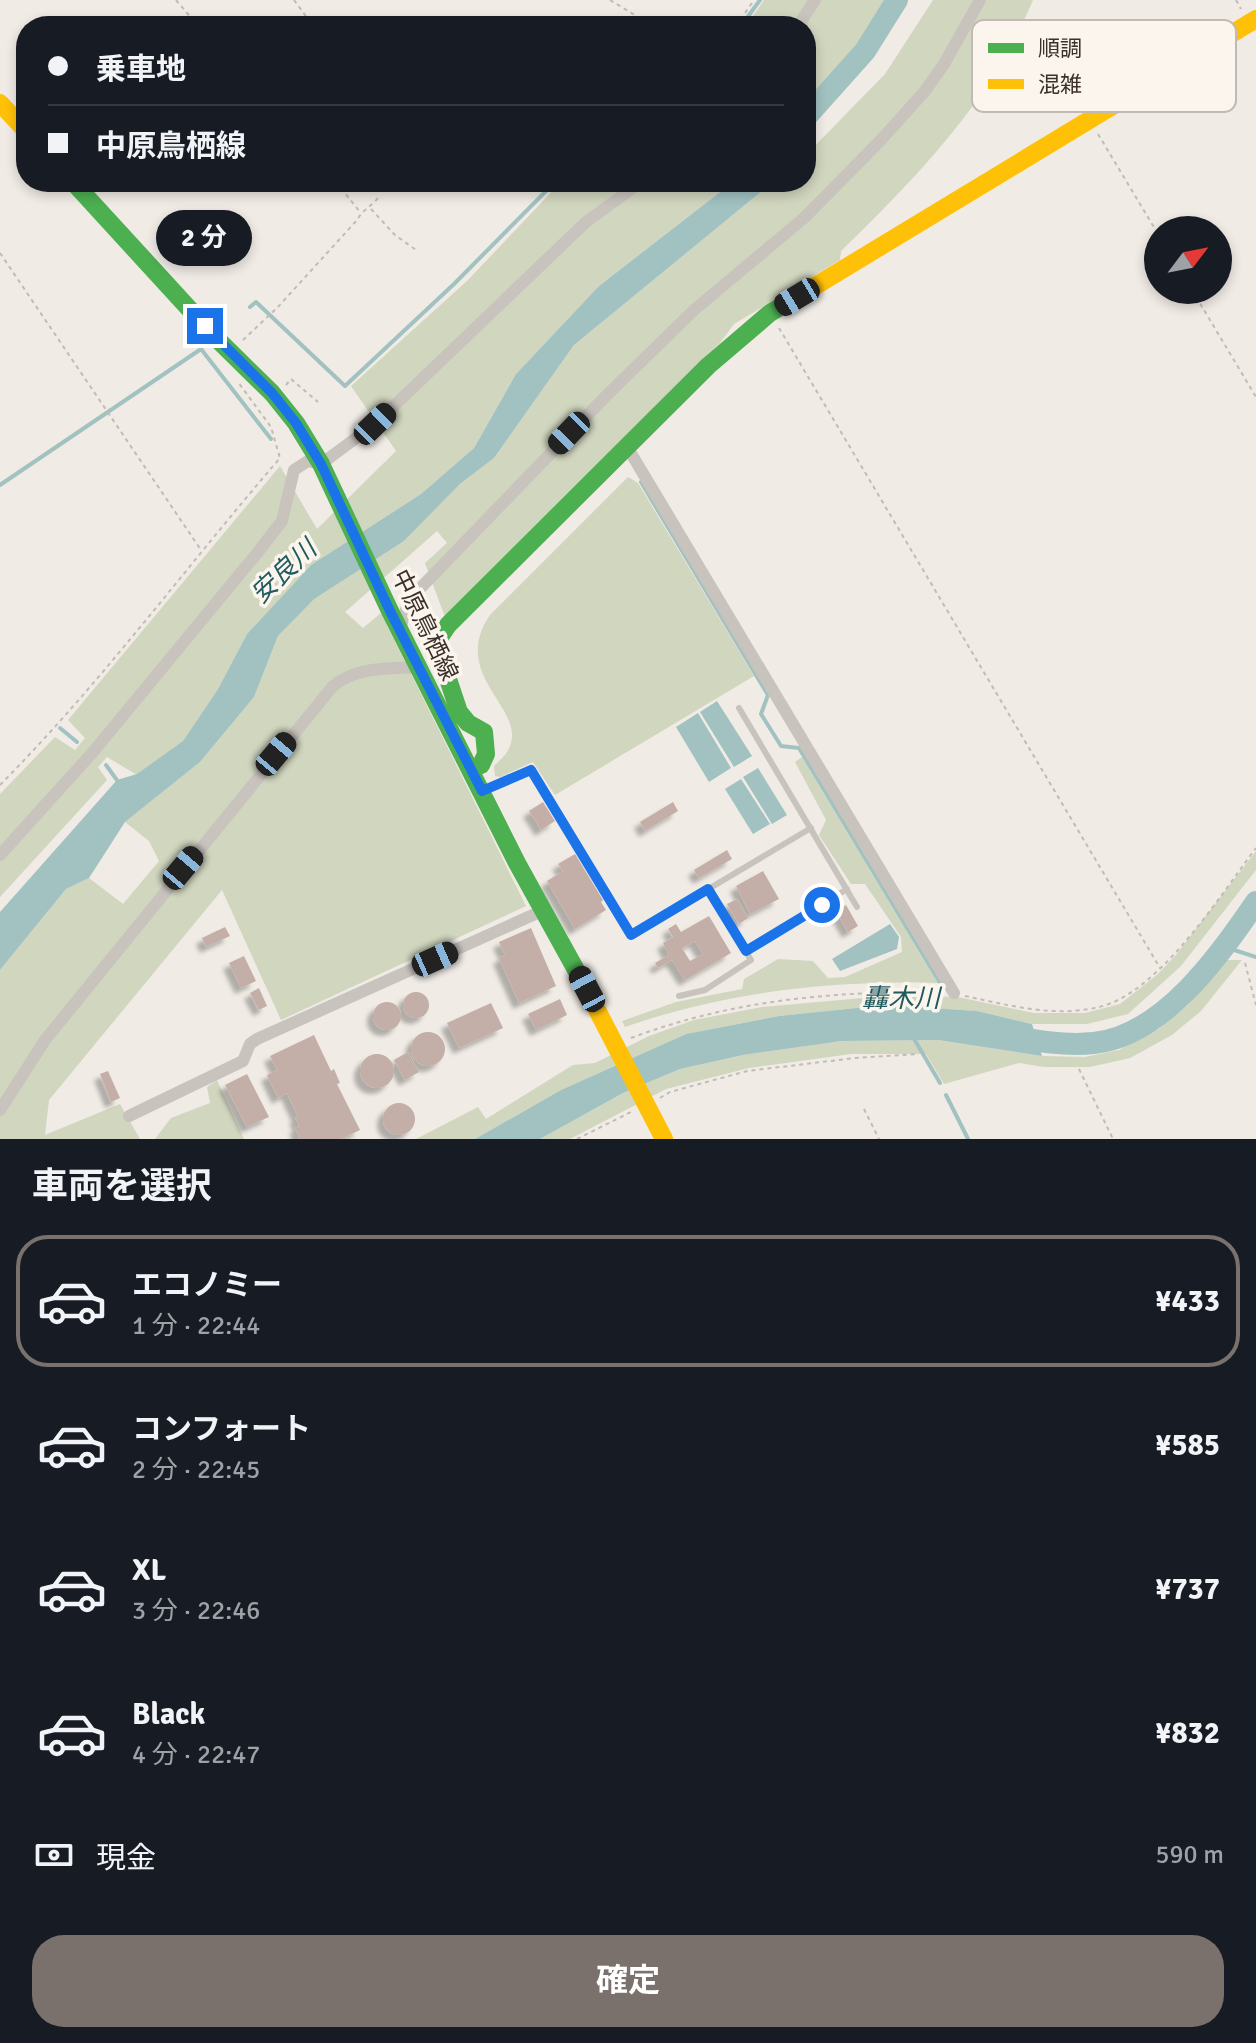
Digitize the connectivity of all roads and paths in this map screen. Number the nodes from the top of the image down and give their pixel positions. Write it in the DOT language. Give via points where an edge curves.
graph roads {
  1 [pos="176,0"];
  2 [pos="610,0"];
  3 [pos="980,0"];
  4 [pos="190,16"];
  5 [pos="636,16"];
  6 [pos="1256,19"];
  7 [pos="1236,31"];
  8 [pos="0,103"];
  9 [pos="1102,112"];
  10 [pos="16,120"];
  11 [pos="1089,120"];
  12 [pos="82,192"];
  13 [pos="344,192"];
  14 [pos="627,192"];
  15 [pos="378,198"];
  16 [pos="370,208"];
  17 [pos="361,213"];
  18 [pos="1147,216"];
  19 [pos="416,250"];
  20 [pos="0,253"];
  21 [pos="1200,304"];
  22 [pos="770,313"];
  23 [pos="239,343"];
  24 [pos="234,377"];
  25 [pos="286,385"];
  26 [pos="1256,397"];
  27 [pos="318,402"];
  28 [pos="626,445"];
  29 [pos="324,470"];
  30 [pos="201,550"];
  31 [pos="400,629"];
  32 [pos="418,667"];
  33 [pos="739,708"];
  34 [pos="471,769"];
  35 [pos="0,785"];
  36 [pos="482,791"];
  37 [pos="811,828"];
  38 [pos="1256,848"];
  39 [pos="0,855"];
  40 [pos="708,889"];
  41 [pos="847,889"];
  42 [pos="857,907"];
  43 [pos="544,910"];
  44 [pos="746,951"];
  45 [pos="1245,963"];
  46 [pos="1160,968"];
  47 [pos="954,993"];
  48 [pos="679,996"];
  49 [pos="1256,1005"];
  50 [pos="616,1044"];
  51 [pos="917,1054"];
  52 [pos="1079,1069"];
  53 [pos="645,1101"];
  54 [pos="864,1109"];
  55 [pos="0,1110"];
  56 [pos="129,1116"];
  57 [pos="577,1139"];
  58 [pos="664,1139"];
  59 [pos="879,1139"];
  60 [pos="1113,1139"];
  1 -- 4 [label="path"];
  2 -- 5 [label="path"];
  3 -- 31 [label="street" via="944,64 903,117 804,218 694,310 596,405 409,600"];
  6 -- 7 [label="street"];
  8 -- 10 [label="street"];
  9 -- 11 [label="street"];
  11 -- 18 [label="path"];
  11 -- 22 [label="street"];
  12 -- 29 [label="street, 中原鳥栖線" via="272,393"];
  13 -- 17 [label="path"];
  14 -- 29 [label="street" via="586,222"];
  15 -- 16 [label="path"];
  16 -- 17 [label="path"];
  16 -- 19 [label="path"];
  17 -- 23 [label="path"];
  20 -- 30 [label="path"];
  21 -- 26 [label="path"];
  22 -- 28 [label="street"];
  22 -- 46 [label="path"];
  24 -- 30 [label="path" via="271,427 280,458"];
  25 -- 27 [label="path" via="291,379"];
  28 -- 34 [label="street" via="440,637 439,652 459,712 484,732 486,754 481,765"];
  28 -- 47 [label="street"];
  29 -- 31 [label="street, 中原鳥栖線"];
  29 -- 39 [label="street" via="308,461 294,470 282,521 93,752"];
  30 -- 35 [label="path" via="75,706"];
  31 -- 32 [label="street, 中原鳥栖線"];
  32 -- 34 [label="street, 中原鳥栖線"];
  32 -- 55 [label="street" via="362,671 333,686 45,1040"];
  33 -- 37 [label="lane"];
  34 -- 36 [label="street, 中原鳥栖線"];
  36 -- 40 [label="lane" via="531,770 631,935"];
  36 -- 43 [label="street, 中原鳥栖線"];
  37 -- 40 [label="lane"];
  37 -- 41 [label="lane"];
  38 -- 46 [label="path"];
  40 -- 44 [label="lane"];
  41 -- 42 [label="lane"];
  41 -- 44 [label="lane"];
  43 -- 50 [label="street, 中原鳥栖線"];
  43 -- 56 [label="street" via="257,1039 243,1061"];
  44 -- 48 [label="lane" via="751,960 705,990"];
  45 -- 49 [label="path"];
  46 -- 47 [label="path" via="1117,1002 1084,1010 1033,1010"];
  47 -- 50 [label="path" via="802,997 693,1017"];
  50 -- 53 [label="street, 中原鳥栖線"];
  51 -- 53 [label="path" via="747,1071"];
  52 -- 60 [label="path"];
  53 -- 57 [label="path"];
  53 -- 58 [label="street, 中原鳥栖線"];
  54 -- 59 [label="path"];
}
